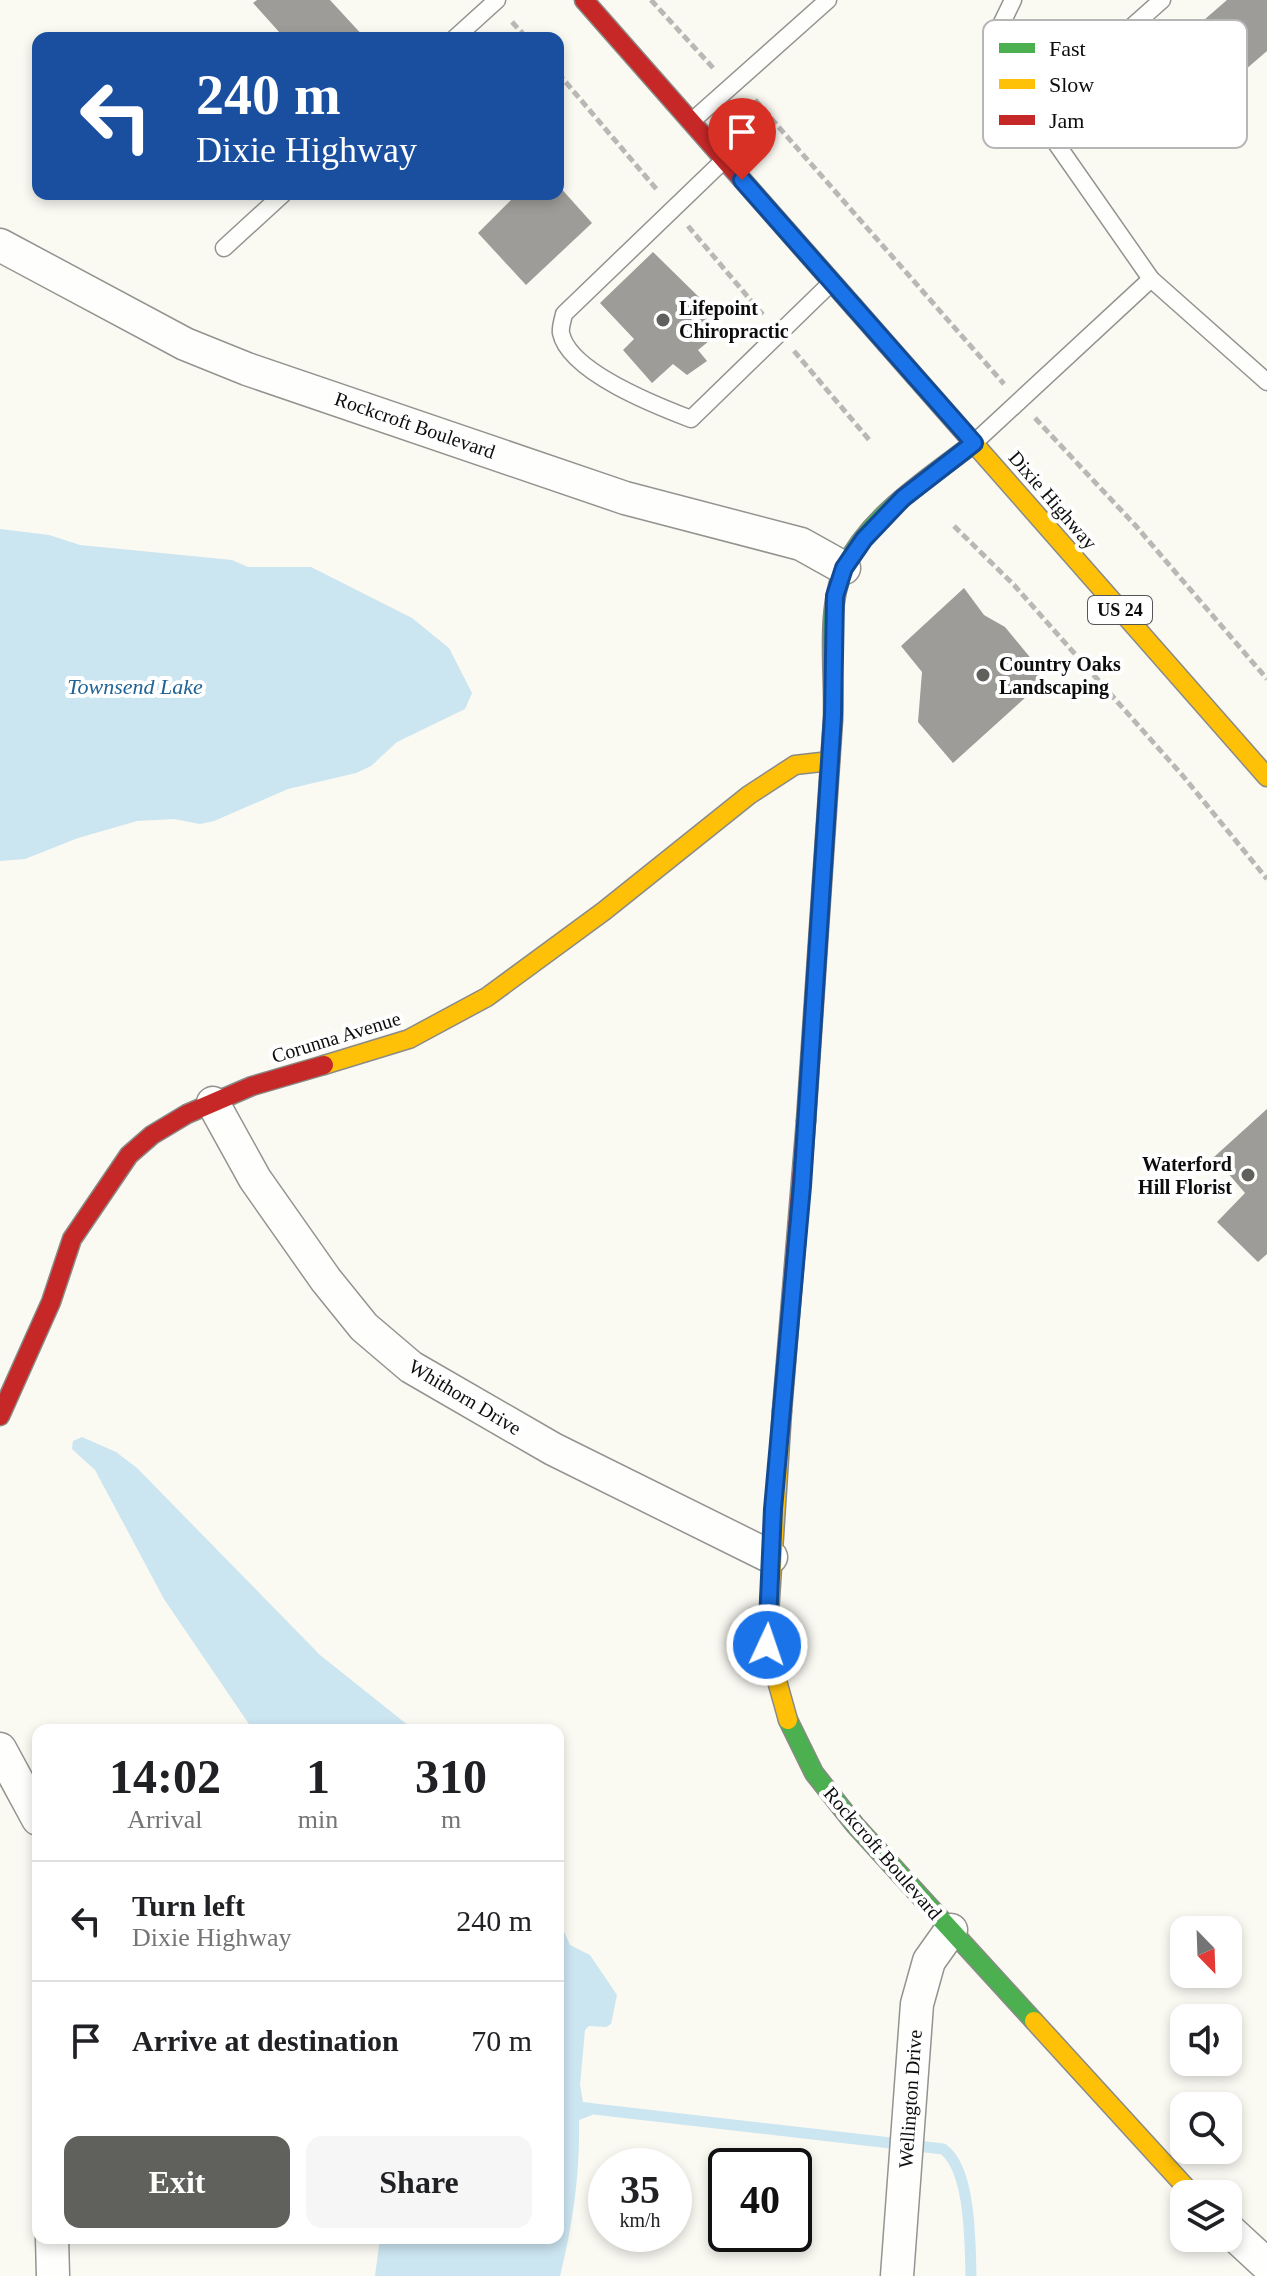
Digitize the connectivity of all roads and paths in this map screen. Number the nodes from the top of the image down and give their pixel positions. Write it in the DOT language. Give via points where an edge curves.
graph roads {
  1 [pos="497,0"];
  2 [pos="584,0"];
  3 [pos="651,0"];
  4 [pos="828,0"];
  5 [pos="1013,0"];
  6 [pos="1162,0"];
  7 [pos="1003,20"];
  8 [pos="1140,20"];
  9 [pos="462,32"];
  10 [pos="564,80"];
  11 [pos="734,84"];
  12 [pos="691,122"];
  13 [pos="1059,148"];
  14 [pos="724,160"];
  15 [pos="276,200"];
  16 [pos="673,209"];
  17 [pos="0,245"];
  18 [pos="224,248"];
  19 [pos="1151,279"];
  20 [pos="832,281"];
  21 [pos="778,332"];
  22 [pos="1267,382"];
  23 [pos="1020,401"];
  24 [pos="871,442"];
  25 [pos="974,443"];
  26 [pos="954,526"];
  27 [pos="844,568"];
  28 [pos="1267,679"];
  29 [pos="830,761"];
  30 [pos="1267,777"];
  31 [pos="1267,879"];
  32 [pos="213,1103"];
  33 [pos="0,1416"];
  34 [pos="771,1557"];
  35 [pos="0,1749"];
  36 [pos="32,1808"];
  37 [pos="951,1930"];
  38 [pos="1179,2180"];
  39 [pos="1242,2242"];
  40 [pos="52,2244"];
  41 [pos="1267,2265"];
  42 [pos="53,2276"];
  43 [pos="897,2276"];
  1 -- 9 [label="lane"];
  2 -- 12 [label="street, Dixie Highway / US 24"];
  3 -- 11 [label="path" via="707,64"];
  4 -- 11 [label="lane"];
  5 -- 7 [label="lane"];
  6 -- 8 [label="lane"];
  10 -- 16 [label="path"];
  11 -- 12 [label="lane"];
  11 -- 23 [label="path" via="763,105"];
  12 -- 14 [label="street, Dixie Highway / US 24"];
  13 -- 19 [label="lane"];
  14 -- 16 [label="lane"];
  14 -- 20 [label="street, Dixie Highway / US 24"];
  15 -- 18 [label="lane"];
  16 -- 21 [label="path"];
  16 -- 21 [label="lane" via="564,314 561,333 575,358 643,401 691,419"];
  17 -- 27 [label="street, Rockcroft Boulevard" via="185,344 247,369 625,498 801,544"];
  19 -- 22 [label="lane"];
  19 -- 23 [label="lane"];
  20 -- 21 [label="lane"];
  20 -- 25 [label="street, Dixie Highway / US 24"];
  21 -- 24 [label="path"];
  23 -- 25 [label="lane"];
  23 -- 28 [label="path"];
  25 -- 27 [label="street, Rockcroft Boulevard" via="903,498"];
  25 -- 30 [label="street, Dixie Highway / US 24"];
  26 -- 31 [label="path" via="1014,585 1174,765"];
  27 -- 29 [label="street, Rockcroft Boulevard" via="835,596"];
  29 -- 32 [label="street, Corunna Avenue" via="795,765 749,795 487,997 409,1039 252,1086"];
  29 -- 34 [label="street, Rockcroft Boulevard"];
  32 -- 33 [label="street, Corunna Avenue" via="152,1135 129,1155 96,1203 72,1239 51,1302"];
  32 -- 34 [label="street, Whithorn Drive" via="255,1179 326,1280 364,1327 411,1367 553,1449"];
  34 -- 37 [label="street, Rockcroft Boulevard" via="767,1645 786,1716 814,1773"];
  35 -- 36 [label="street"];
  37 -- 38 [label="street, Rockcroft Boulevard"];
  37 -- 43 [label="street, Wellington Drive" via="929,1961 917,2004"];
  39 -- 41 [label="street"];
  40 -- 42 [label="street"];
}
